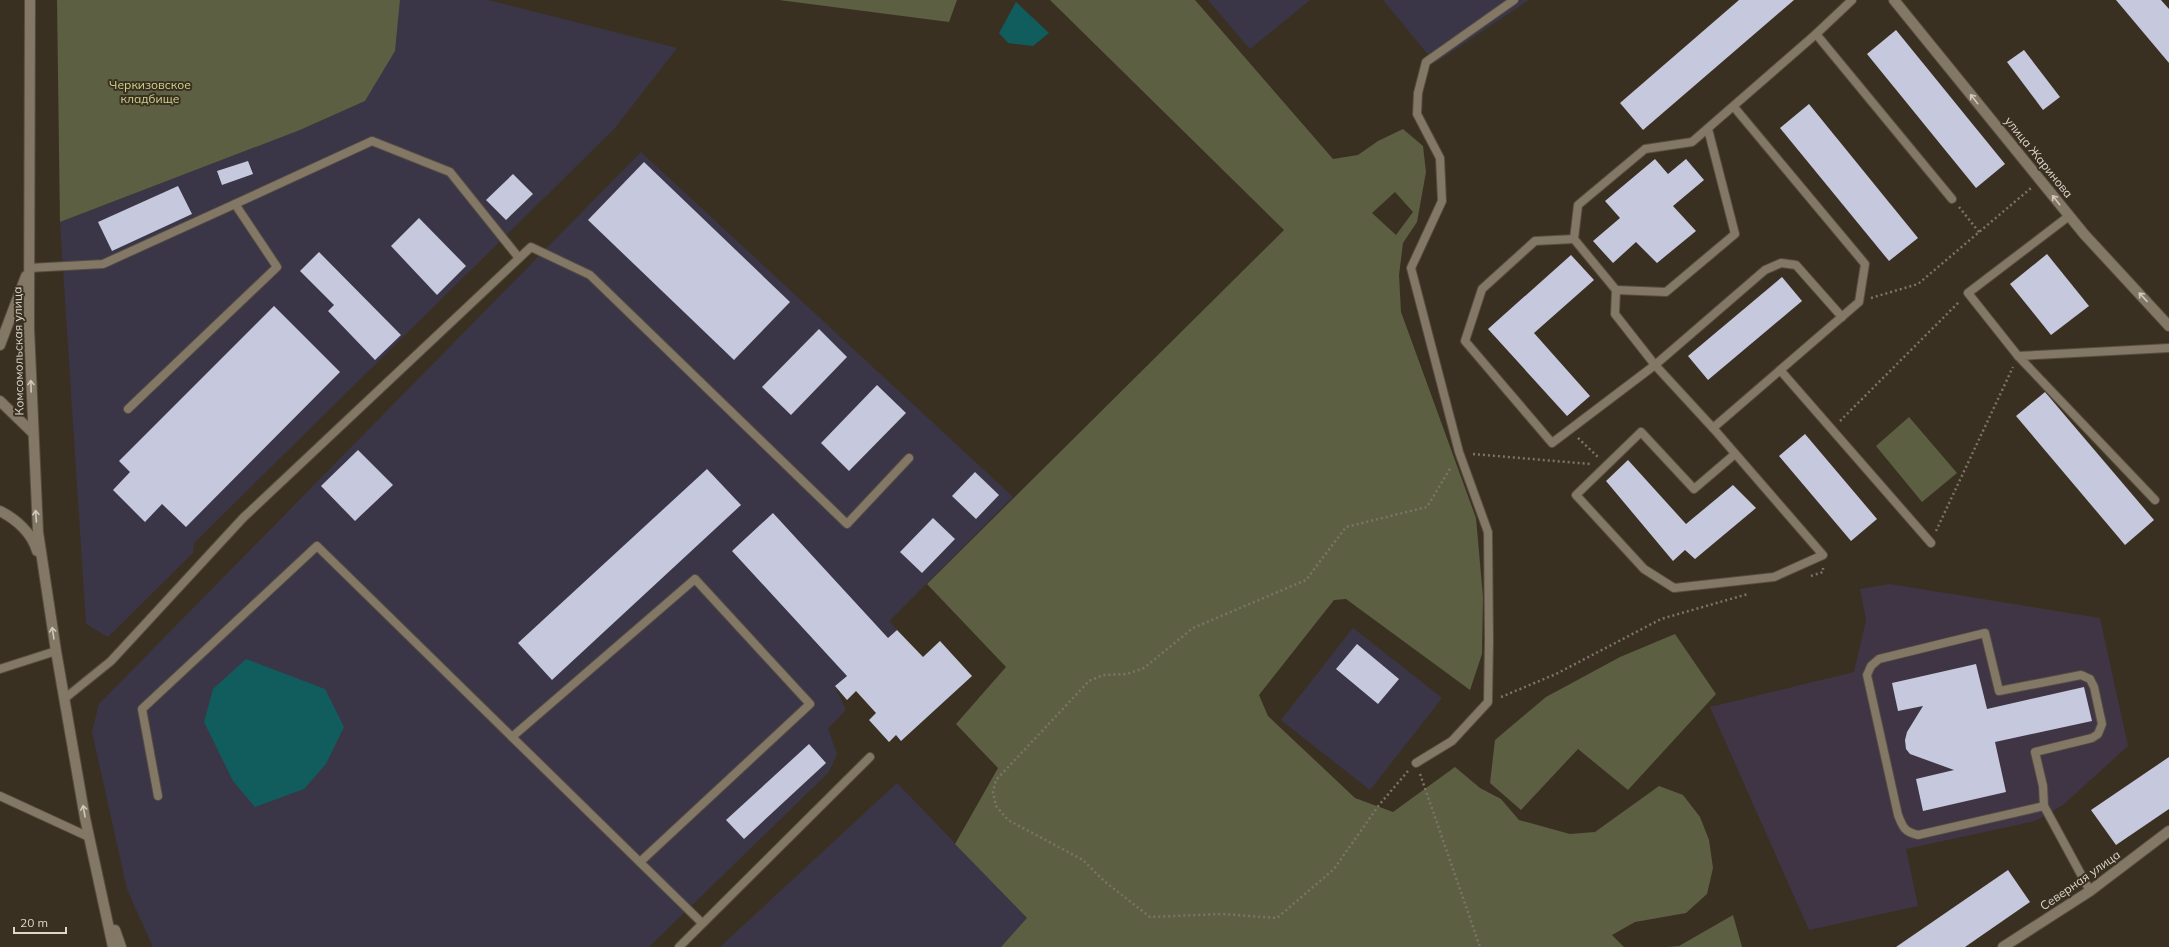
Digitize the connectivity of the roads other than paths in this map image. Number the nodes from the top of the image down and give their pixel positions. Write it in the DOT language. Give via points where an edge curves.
graph roads {
  1 [pos="30,0"];
  2 [pos="1514,0"];
  3 [pos="1852,0"];
  4 [pos="1894,0"];
  5 [pos="1816,34"];
  6 [pos="1734,107"];
  7 [pos="1708,129"];
  8 [pos="1952,199"];
  9 [pos="235,204"];
  10 [pos="2069,216"];
  11 [pos="1574,239"];
  12 [pos="519,258"];
  13 [pos="29,268"];
  14 [pos="1616,290"];
  15 [pos="1842,317"];
  16 [pos="2169,326"];
  17 [pos="0,345"];
  18 [pos="2169,348"];
  19 [pos="2018,356"];
  20 [pos="1655,364"];
  21 [pos="1780,370"];
  22 [pos="0,401"];
  23 [pos="128,409"];
  24 [pos="1713,428"];
  25 [pos="33,433"];
  26 [pos="1735,454"];
  27 [pos="909,458"];
  28 [pos="2155,500"];
  29 [pos="0,511"];
  30 [pos="1930,543"];
  31 [pos="42,568"];
  32 [pos="56,651"];
  33 [pos="0,669"];
  34 [pos="64,699"];
  35 [pos="512,737"];
  36 [pos="870,757"];
  37 [pos="1416,763"];
  38 [pos="0,796"];
  39 [pos="158,796"];
  40 [pos="2044,806"];
  41 [pos="2169,831"];
  42 [pos="90,837"];
  43 [pos="640,862"];
  44 [pos="98,876"];
  45 [pos="2090,891"];
  46 [pos="702,923"];
  47 [pos="113,947"];
  48 [pos="121,947"];
  49 [pos="679,947"];
  50 [pos="2003,947"];
  1 -- 13 [label="street, Комсомольская улица"];
  2 -- 37 [label="lane" via="1426,62 1418,93 1417,114 1440,158 1442,201 1412,268 1459,452 1488,532 1489,641 1488,702 1452,741"];
  3 -- 5 [label="lane"];
  10 -- 4 [label="street, улица Жаринова, one-way"];
  5 -- 6 [label="lane"];
  5 -- 8 [label="lane"];
  6 -- 7 [label="lane"];
  6 -- 15 [label="lane" via="1866,264 1859,302"];
  7 -- 11 [label="lane" via="1692,142 1645,149 1578,205"];
  7 -- 14 [label="lane" via="1735,234 1666,292"];
  9 -- 12 [label="lane" via="372,141 450,172"];
  9 -- 13 [label="lane" via="103,264"];
  9 -- 23 [label="lane" via="277,267"];
  16 -- 10 [label="street, улица Жаринова, one-way"];
  10 -- 19 [label="lane" via="1968,293"];
  11 -- 14 [label="lane"];
  11 -- 20 [label="lane" via="1535,240 1482,289 1465,341 1552,443"];
  12 -- 27 [label="lane" via="530,247 590,275 846,524"];
  12 -- 34 [label="lane" via="243,518 111,661"];
  13 -- 17 [label="street"];
  25 -- 13 [label="street, Комсомольская улица, one-way"];
  14 -- 20 [label="lane" via="1615,314"];
  15 -- 20 [label="lane" via="1796,266 1781,263 1765,270"];
  15 -- 21 [label="lane"];
  18 -- 19 [label="lane"];
  19 -- 28 [label="lane"];
  20 -- 24 [label="lane"];
  21 -- 24 [label="lane"];
  21 -- 30 [label="lane"];
  22 -- 25 [label="street"];
  24 -- 26 [label="lane"];
  31 -- 25 [label="street, Комсомольская улица, one-way"];
  26 -- 26 [label="lane" via="1823,555 1774,576 1674,588 1644,569 1576,494 1641,432 1694,489"];
  29 -- 31 [label="street" via="11,516 26,530 36,548"];
  32 -- 31 [label="street, Комсомольская улица, one-way"];
  32 -- 33 [label="lane"];
  32 -- 34 [label="street, Комсомольская улица"];
  42 -- 34 [label="street, Комсомольская улица, one-way"];
  35 -- 39 [label="lane" via="317,546 142,709"];
  35 -- 43 [label="lane"];
  35 -- 43 [label="lane" via="695,579 810,704"];
  36 -- 46 [label="lane"];
  38 -- 42 [label="lane"];
  40 -- 40 [label="lane" via="2036,752 2092,738 2098,734 2102,724 2090,679 2081,675 1999,691 1985,633 1879,659 1870,666 1867,675 1893,793 1902,827 1907,832 1918,835"];
  40 -- 45 [label="lane"];
  41 -- 45 [label="street, Северная улица"];
  42 -- 44 [label="street, Комсомольская улица"];
  43 -- 46 [label="lane"];
  44 -- 47 [label="street"];
  44 -- 48 [label="street"];
  45 -- 50 [label="street, Северная улица"];
  46 -- 49 [label="lane"];
}
